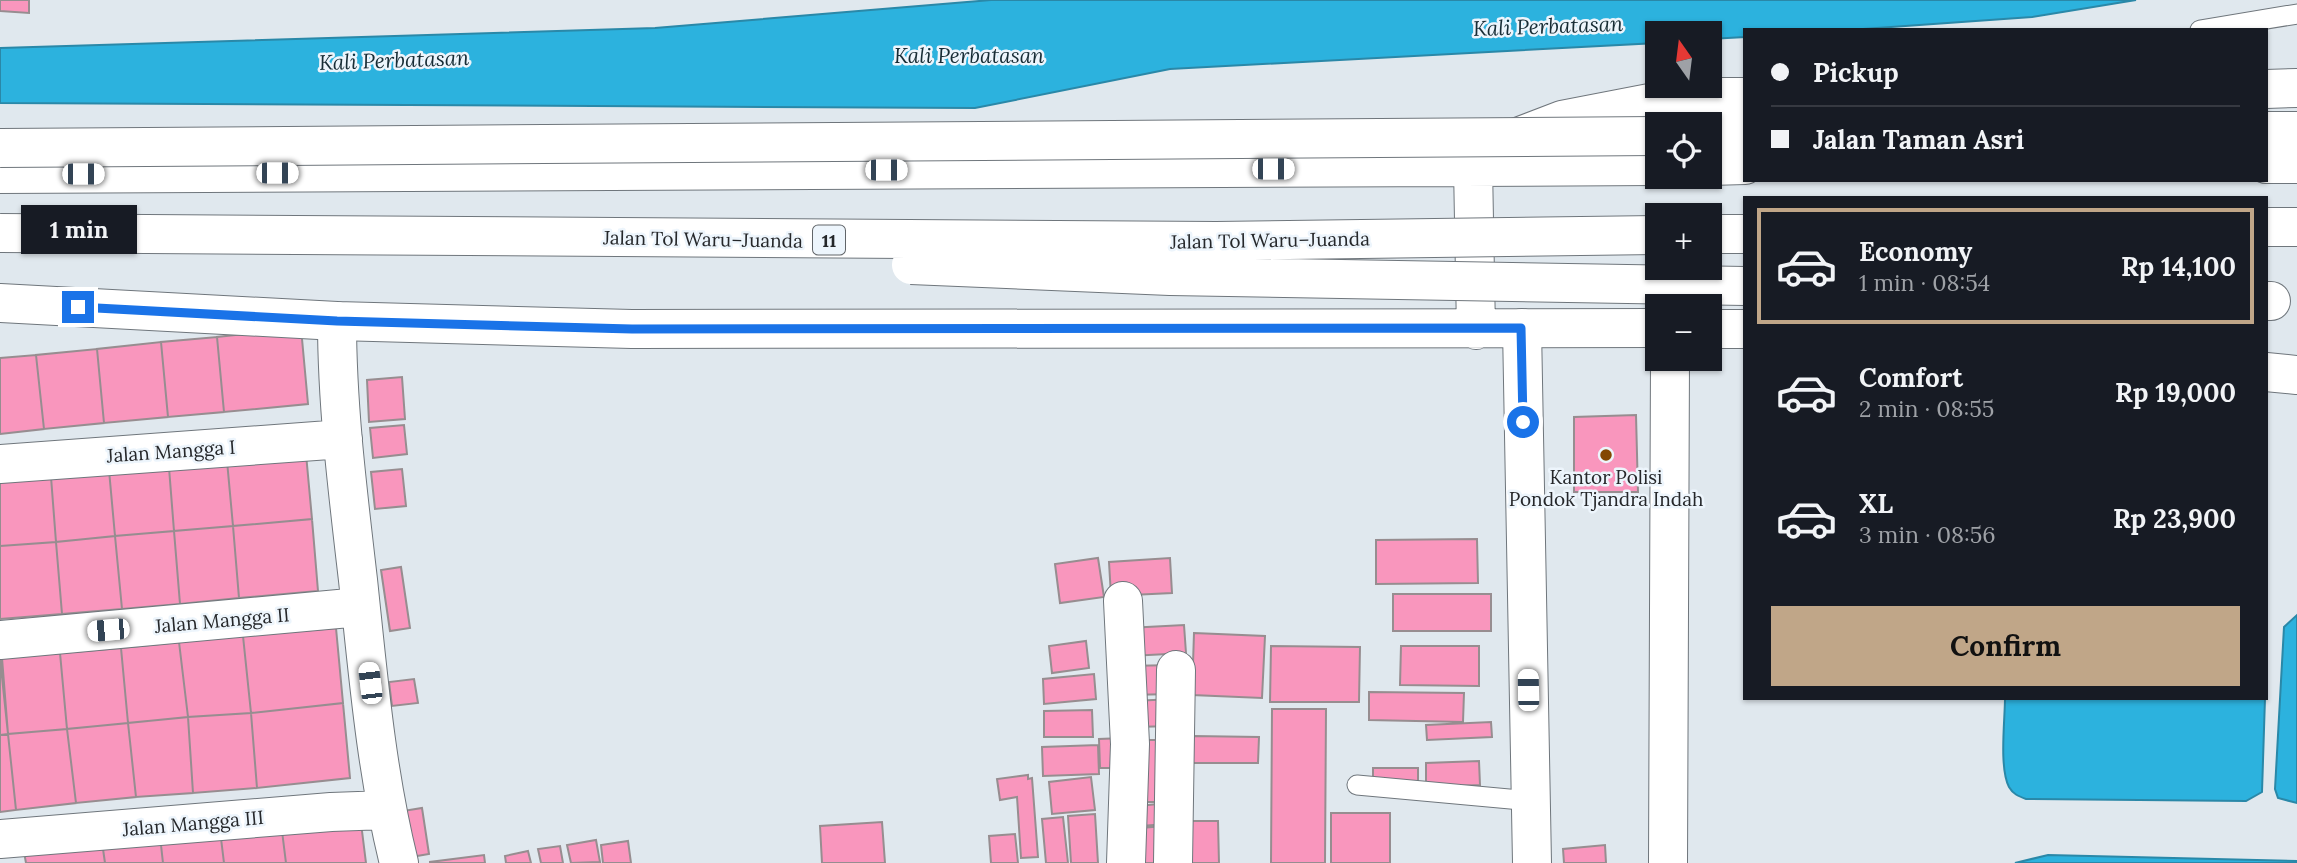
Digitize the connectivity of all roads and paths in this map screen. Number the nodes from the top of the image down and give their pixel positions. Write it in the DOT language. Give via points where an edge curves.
graph roads {
  1 [pos="2297,14"];
  2 [pos="2212,28"];
  3 [pos="1743,83"];
  4 [pos="1722,88"];
  5 [pos="2297,88"];
  6 [pos="2268,89"];
  7 [pos="1722,97"];
  8 [pos="1743,97"];
  9 [pos="1676,98"];
  10 [pos="2268,131"];
  11 [pos="2297,131"];
  12 [pos="1722,135"];
  13 [pos="1743,135"];
  14 [pos="1645,136"];
  15 [pos="0,148"];
  16 [pos="2268,164"];
  17 [pos="2297,164"];
  18 [pos="1743,165"];
  19 [pos="1473,166"];
  20 [pos="1645,166"];
  21 [pos="1722,166"];
  22 [pos="0,174"];
  23 [pos="2268,227"];
  24 [pos="2297,227"];
  25 [pos="0,233"];
  26 [pos="1722,234"];
  27 [pos="1743,234"];
  28 [pos="1645,235"];
  29 [pos="816,240"];
  30 [pos="1743,286"];
  31 [pos="0,303"];
  32 [pos="337,321"];
  33 [pos="1521,328"];
  34 [pos="1645,328"];
  35 [pos="1722,329"];
  36 [pos="1743,329"];
  37 [pos="1476,330"];
  38 [pos="1670,371"];
  39 [pos="2268,372"];
  40 [pos="2297,375"];
  41 [pos="343,439"];
  42 [pos="0,464"];
  43 [pos="1124,601"];
  44 [pos="360,607"];
  45 [pos="0,640"];
  46 [pos="1176,670"];
  47 [pos="1357,785"];
  48 [pos="1531,801"];
  49 [pos="386,810"];
  50 [pos="0,839"];
  51 [pos="399,863"];
  52 [pos="1126,863"];
  53 [pos="1173,863"];
  54 [pos="1532,863"];
  55 [pos="1668,863"];
  1 -- 2 [label="lane"];
  3 -- 4 [label="lane"];
  5 -- 6 [label="main road"];
  7 -- 8 [label="main road"];
  9 -- 19 [label="main road" via="1562,120 1494,146"];
  10 -- 11 [label="main road"];
  12 -- 13 [label="main road"];
  14 -- 15 [label="main road, bridge"];
  16 -- 17 [label="main road"];
  18 -- 21 [label="main road"];
  19 -- 20 [label="main road"];
  19 -- 22 [label="main road"];
  19 -- 37 [label="main road"];
  23 -- 24 [label="main road"];
  25 -- 29 [label="main road, Jalan Tol Waru–Juanda / 11, bridge"];
  26 -- 27 [label="main road"];
  28 -- 29 [label="main road, Jalan Tol Waru–Juanda / 11, bridge"];
  29 -- 30 [label="main road, bridge" via="898,265 1184,277"];
  31 -- 32 [label="main road"];
  32 -- 37 [label="main road" via="632,329"];
  32 -- 41 [label="main road"];
  33 -- 34 [label="main road"];
  33 -- 37 [label="main road"];
  33 -- 48 [label="main road"];
  35 -- 36 [label="main road"];
  38 -- 55 [label="main road"];
  39 -- 40 [label="main road"];
  41 -- 42 [label="main road, Jalan Mangga I"];
  41 -- 44 [label="main road"];
  43 -- 52 [label="main road" via="1130,744"];
  44 -- 45 [label="main road, Jalan Mangga II"];
  44 -- 49 [label="main road"];
  46 -- 53 [label="main road"];
  47 -- 48 [label="lane"];
  48 -- 54 [label="main road"];
  49 -- 50 [label="main road, Jalan Mangga III"];
  49 -- 51 [label="main road"];
}
